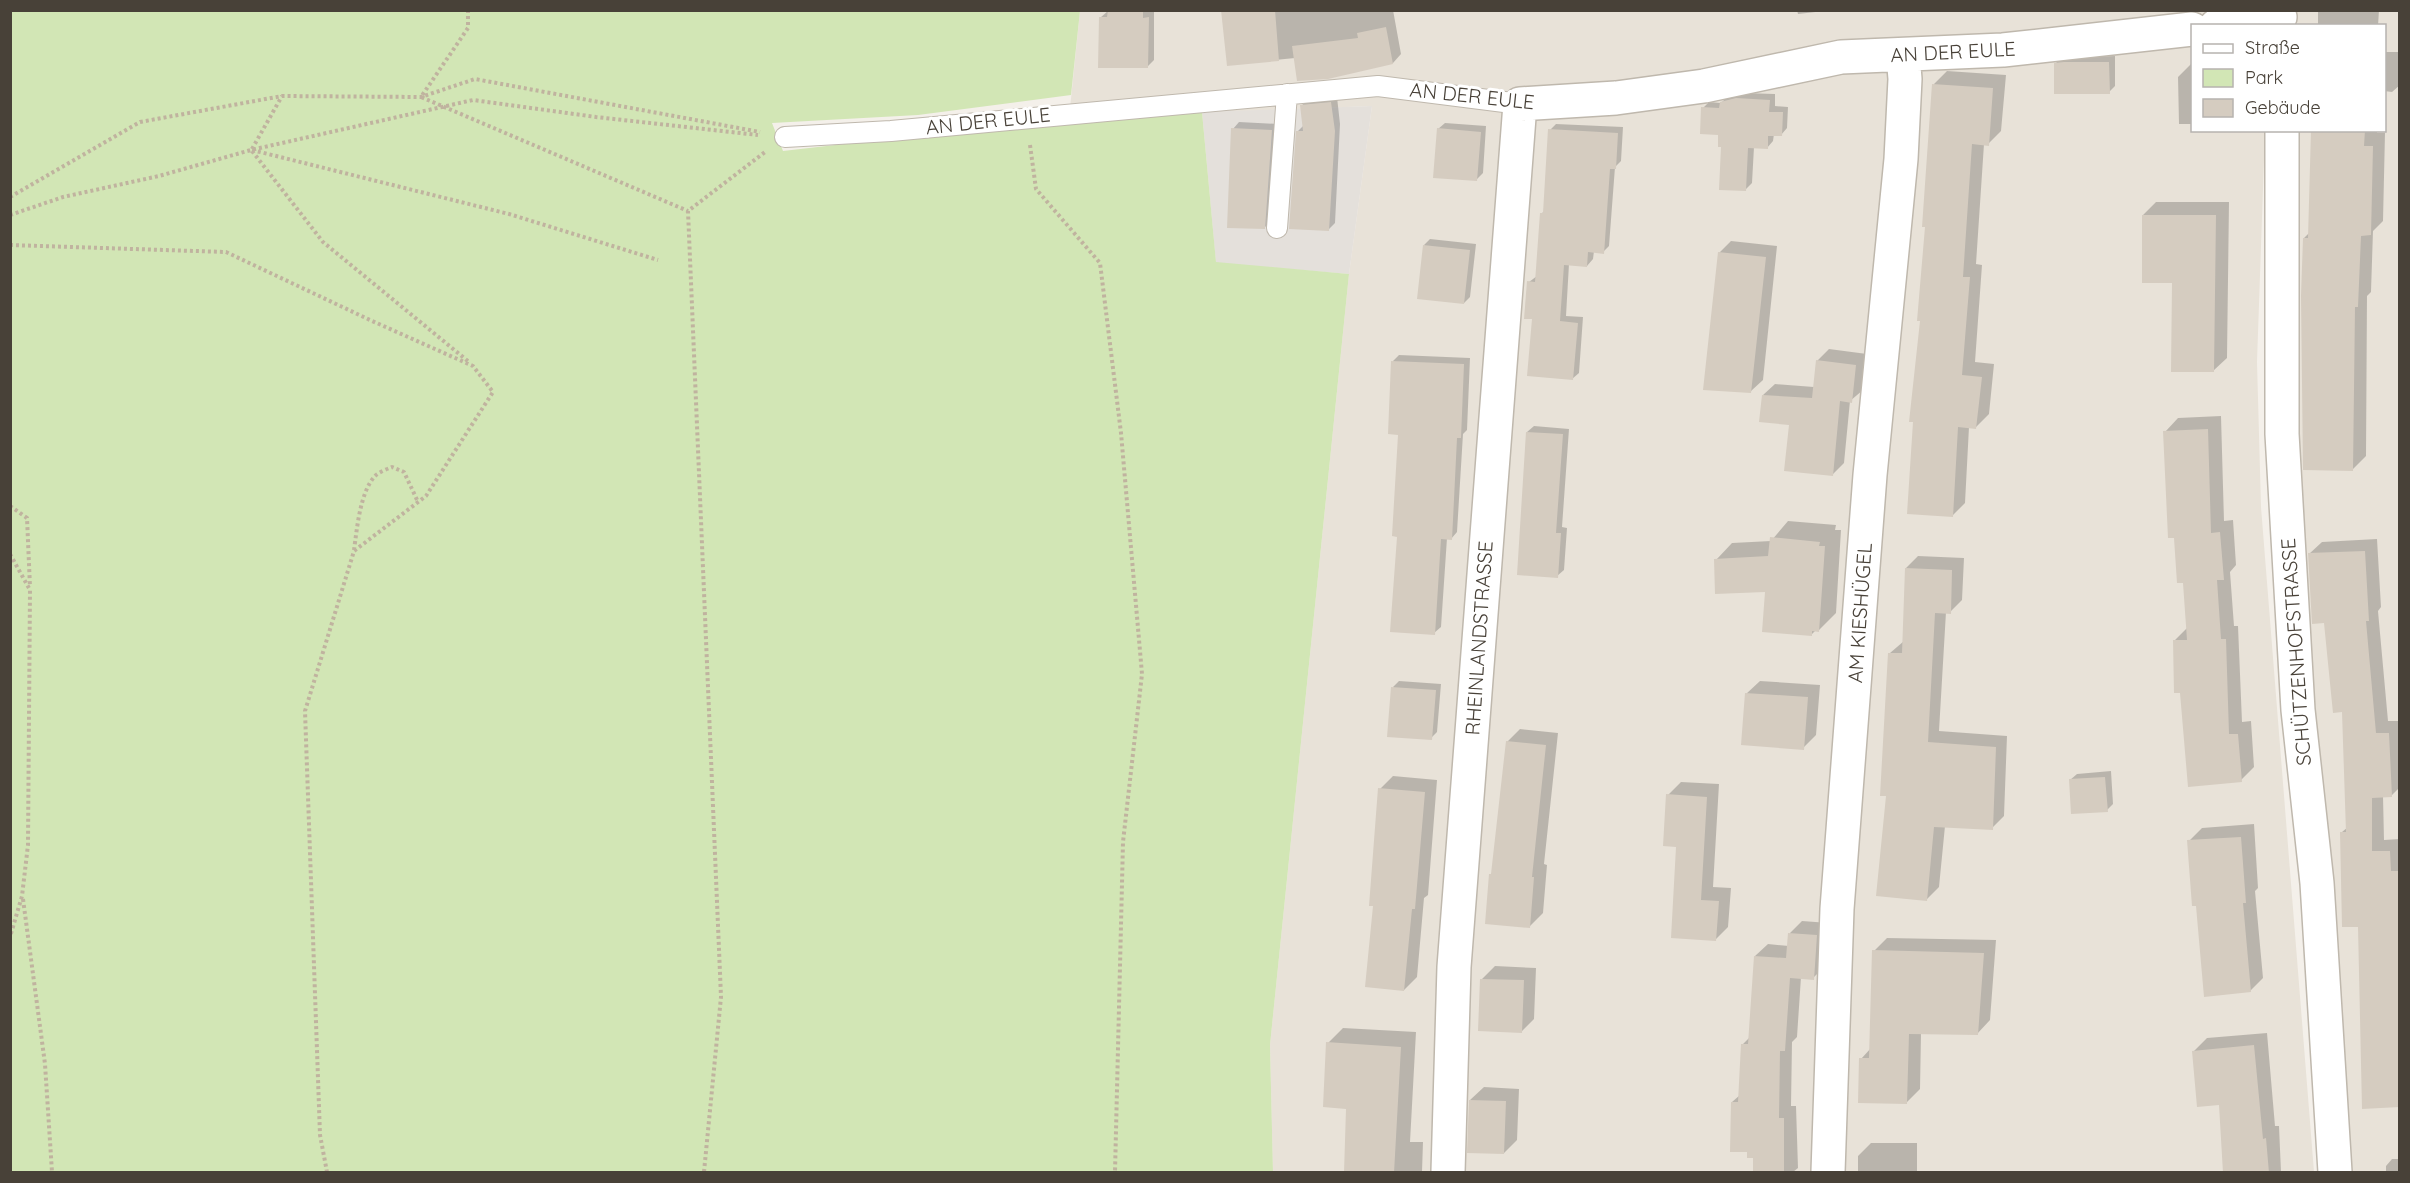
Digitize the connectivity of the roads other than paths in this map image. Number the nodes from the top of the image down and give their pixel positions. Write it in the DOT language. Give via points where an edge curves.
graph roads {
  1 [pos="2280,18"];
  2 [pos="2232,24"];
  3 [pos="2191,29"];
  4 [pos="1903,55"];
  5 [pos="1287,94"];
  6 [pos="1520,104"];
  7 [pos="2282,132"];
  8 [pos="784,138"];
  9 [pos="1277,228"];
  10 [pos="1448,1173"];
  11 [pos="1828,1173"];
  12 [pos="2335,1173"];
  1 -- 2 [label="street"];
  3 -- 4 [label="street, AN DER EULE" via="2002,50"];
  4 -- 6 [label="street, AN DER EULE" via="1841,57 1704,86 1616,98"];
  4 -- 11 [label="street, AM KIESHÜGEL" via="1901,159 1870,474 1837,909"];
  5 -- 6 [label="lane, AN DER EULE" via="1378,86"];
  5 -- 8 [label="lane, AN DER EULE"];
  5 -- 9 [label="lane"];
  6 -- 10 [label="street, RHEINLANDSTRASSE" via="1454,967"];
  7 -- 12 [label="street, SCHÜTZENHOFSTRASSE" via="2283,446 2298,710 2317,883"];
}
